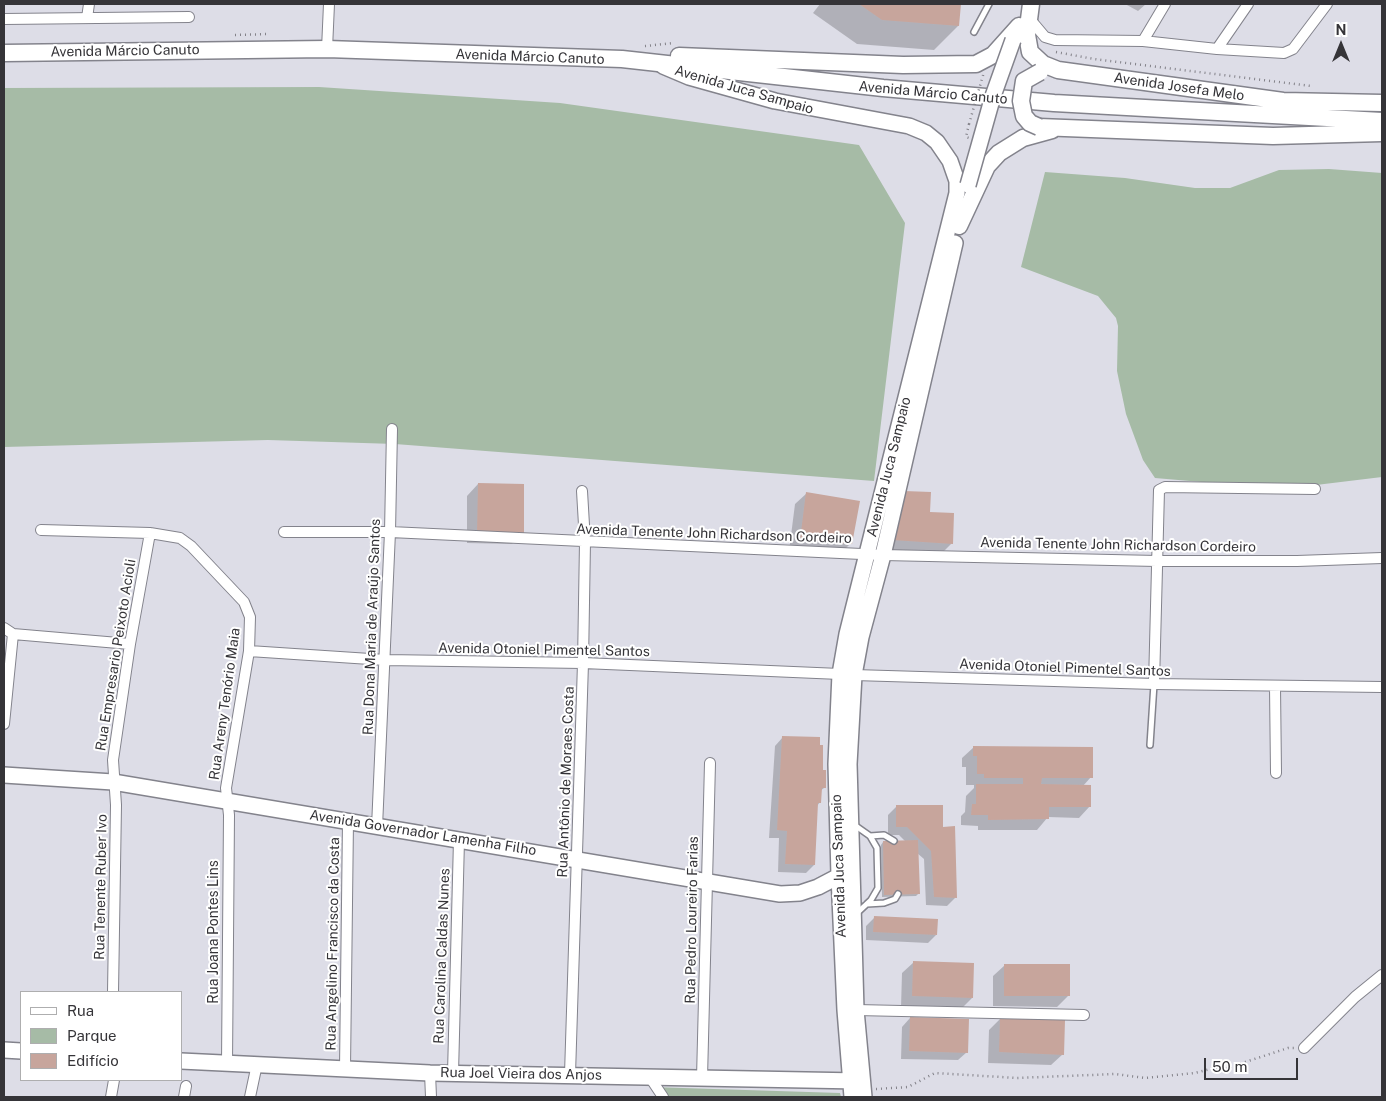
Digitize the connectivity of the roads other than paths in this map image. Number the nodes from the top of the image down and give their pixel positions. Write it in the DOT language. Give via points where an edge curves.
graph roads {
  1 [pos="89,4"];
  2 [pos="328,4"];
  3 [pos="989,4"];
  4 [pos="1165,4"];
  5 [pos="1248,4"];
  6 [pos="1327,4"];
  7 [pos="189,16"];
  8 [pos="87,18"];
  9 [pos="4,19"];
  10 [pos="1024,19"];
  11 [pos="974,32"];
  12 [pos="1143,41"];
  13 [pos="327,49"];
  14 [pos="1217,49"];
  15 [pos="4,53"];
  16 [pos="622,59"];
  17 [pos="652,62"];
  18 [pos="1058,70"];
  19 [pos="1054,103"];
  20 [pos="1382,103"];
  21 [pos="1382,121"];
  22 [pos="1047,128"];
  23 [pos="1382,133"];
  24 [pos="958,226"];
  25 [pos="392,429"];
  26 [pos="1315,489"];
  27 [pos="582,491"];
  28 [pos="41,530"];
  29 [pos="284,532"];
  30 [pos="390,532"];
  31 [pos="150,533"];
  32 [pos="585,542"];
  33 [pos="868,554"];
  34 [pos="883,555"];
  35 [pos="1382,558"];
  36 [pos="1157,561"];
  37 [pos="4,628"];
  38 [pos="13,634"];
  39 [pos="130,644"];
  40 [pos="249,651"];
  41 [pos="385,660"];
  42 [pos="583,663"];
  43 [pos="847,675"];
  44 [pos="1154,684"];
  45 [pos="1275,687"];
  46 [pos="1382,687"];
  47 [pos="4,724"];
  48 [pos="1150,744"];
  49 [pos="710,763"];
  50 [pos="1276,773"];
  51 [pos="4,775"];
  52 [pos="114,782"];
  53 [pos="227,801"];
  54 [pos="348,821"];
  55 [pos="852,823"];
  56 [pos="377,827"];
  57 [pos="870,836"];
  58 [pos="459,840"];
  59 [pos="894,841"];
  60 [pos="578,859"];
  61 [pos="839,876"];
  62 [pos="707,882"];
  63 [pos="898,894"];
  64 [pos="867,904"];
  65 [pos="854,915"];
  66 [pos="1382,975"];
  67 [pos="113,991"];
  68 [pos="856,1010"];
  69 [pos="1084,1014"];
  70 [pos="1304,1048"];
  71 [pos="4,1050"];
  72 [pos="20,1051"];
  73 [pos="182,1060"];
  74 [pos="228,1063"];
  75 [pos="256,1064"];
  76 [pos="345,1068"];
  77 [pos="430,1073"];
  78 [pos="453,1073"];
  79 [pos="570,1074"];
  80 [pos="649,1076"];
  81 [pos="702,1078"];
  82 [pos="114,1081"];
  83 [pos="186,1086"];
  84 [pos="858,1090"];
  85 [pos="112,1097"];
  86 [pos="184,1097"];
  87 [pos="250,1097"];
  88 [pos="431,1097"];
  89 [pos="663,1097"];
  1 -- 8 [label="street"];
  2 -- 13 [label="street"];
  3 -- 11 [label="lane"];
  4 -- 12 [label="street"];
  5 -- 14 [label="street"];
  6 -- 14 [label="street" via="1289,52"];
  7 -- 8 [label="street"];
  8 -- 9 [label="street"];
  10 -- 12 [label="street" via="1044,36 1055,40"];
  10 -- 16 [label="main road" via="993,55 976,64 697,55"];
  10 -- 18 [label="main road, Avenida Josefa Melo" via="1030,52 1043,64"];
  10 -- 24 [label="main road, Avenida Juca Sampaio, bridge" via="993,96"];
  12 -- 14 [label="street"];
  13 -- 15 [label="main road, Avenida Márcio Canuto"];
  13 -- 16 [label="main road, Avenida Márcio Canuto"];
  16 -- 17 [label="main road, Avenida Márcio Canuto"];
  17 -- 19 [label="main road, Avenida Márcio Canuto"];
  17 -- 33 [label="main road, Avenida Juca Sampaio" via="689,77 774,101 909,126 937,142 950,161 957,181 956,193"];
  18 -- 20 [label="main road, Avenida Josefa Melo" via="1282,101"];
  18 -- 22 [label="main road, bridge" via="1040,72 1024,81 1021,101 1024,116 1030,123"];
  19 -- 21 [label="main road, Avenida Josefa Melo"];
  22 -- 23 [label="main road" via="1273,136"];
  22 -- 24 [label="main road" via="999,153 987,166"];
  24 -- 34 [label="main road, Avenida Juca Sampaio"];
  25 -- 30 [label="street, Rua Dona Maria de Araújo Santos"];
  26 -- 36 [label="street" via="1165,487 1159,490 1158,495"];
  27 -- 32 [label="street, Rua Antônio de Moraes Costa"];
  28 -- 31 [label="street, Rua Areny Tenório Maia"];
  29 -- 30 [label="street, Avenida Tenente John Richardson Cordeiro"];
  30 -- 32 [label="street, Avenida Tenente John Richardson Cordeiro"];
  30 -- 41 [label="street, Rua Dona Maria de Araújo Santos"];
  31 -- 39 [label="street, Rua Empresario Peixoto Acioli"];
  31 -- 40 [label="street, Rua Areny Tenório Maia" via="169,534 191,546 244,602 250,617"];
  32 -- 33 [label="street, Avenida Tenente John Richardson Cordeiro"];
  32 -- 42 [label="street, Rua Antônio de Moraes Costa"];
  33 -- 34 [label="street, Avenida Tenente John Richardson Cordeiro"];
  33 -- 43 [label="main road, Avenida Juca Sampaio" via="847,634"];
  34 -- 36 [label="street, Avenida Tenente John Richardson Cordeiro"];
  34 -- 43 [label="main road, Avenida Juca Sampaio"];
  35 -- 36 [label="street, Avenida Tenente John Richardson Cordeiro"];
  36 -- 44 [label="street"];
  37 -- 38 [label="street"];
  38 -- 39 [label="street"];
  38 -- 47 [label="street"];
  39 -- 52 [label="street, Rua Empresario Peixoto Acioli" via="113,760"];
  40 -- 41 [label="street, Avenida Otoniel Pimentel Santos"];
  40 -- 53 [label="street, Rua Areny Tenório Maia" via="226,788"];
  41 -- 42 [label="street, Avenida Otoniel Pimentel Santos"];
  41 -- 56 [label="street, Rua Dona Maria de Araújo Santos"];
  42 -- 43 [label="street, Avenida Otoniel Pimentel Santos"];
  42 -- 60 [label="street, Rua Antônio de Moraes Costa"];
  43 -- 44 [label="street, Avenida Otoniel Pimentel Santos"];
  43 -- 55 [label="main road, Avenida Juca Sampaio"];
  43 -- 61 [label="main road, Avenida Juca Sampaio" via="836,764"];
  44 -- 45 [label="street, Avenida Otoniel Pimentel Santos"];
  44 -- 48 [label="lane"];
  45 -- 46 [label="street, Avenida Otoniel Pimentel Santos"];
  45 -- 50 [label="street"];
  49 -- 62 [label="street, Rua Pedro Loureiro Farias"];
  51 -- 52 [label="main road, Avenida Governador Lamenha Filho"];
  52 -- 53 [label="main road, Avenida Governador Lamenha Filho"];
  52 -- 67 [label="street, Rua Tenente Ruber Ivo"];
  53 -- 54 [label="main road, Avenida Governador Lamenha Filho"];
  53 -- 74 [label="street, Rua Joana Pontes Lins"];
  54 -- 56 [label="main road, Avenida Governador Lamenha Filho"];
  54 -- 76 [label="street, Rua Angelino Francisco da Costa"];
  55 -- 57 [label="lane"];
  55 -- 65 [label="main road, Avenida Juca Sampaio"];
  56 -- 58 [label="main road, Avenida Governador Lamenha Filho"];
  57 -- 59 [label="lane" via="884,835"];
  57 -- 64 [label="lane" via="877,848 878,888"];
  58 -- 60 [label="main road, Avenida Governador Lamenha Filho"];
  58 -- 78 [label="street, Rua Carolina Caldas Nunes"];
  60 -- 62 [label="main road, Avenida Governador Lamenha Filho"];
  60 -- 79 [label="street, Rua Antônio de Moraes Costa"];
  61 -- 62 [label="main road, Avenida Governador Lamenha Filho" via="800,893"];
  61 -- 84 [label="main road, Avenida Juca Sampaio"];
  62 -- 81 [label="street, Rua Pedro Loureiro Farias"];
  63 -- 64 [label="lane" via="895,899 884,903"];
  64 -- 65 [label="lane"];
  65 -- 68 [label="main road, Avenida Juca Sampaio"];
  66 -- 70 [label="street"];
  68 -- 69 [label="street"];
  68 -- 84 [label="main road, Avenida Juca Sampaio"];
  71 -- 72 [label="main road"];
  73 -- 74 [label="main road, Rua Joel Vieira dos Anjos"];
  74 -- 75 [label="main road, Rua Joel Vieira dos Anjos"];
  75 -- 76 [label="main road, Rua Joel Vieira dos Anjos"];
  75 -- 87 [label="street"];
  76 -- 77 [label="main road, Rua Joel Vieira dos Anjos"];
  77 -- 78 [label="main road, Rua Joel Vieira dos Anjos"];
  77 -- 88 [label="street"];
  78 -- 79 [label="main road, Rua Joel Vieira dos Anjos"];
  79 -- 80 [label="main road, Rua Joel Vieira dos Anjos"];
  80 -- 81 [label="main road, Rua Joel Vieira dos Anjos"];
  80 -- 89 [label="street"];
  81 -- 84 [label="main road, Rua Joel Vieira dos Anjos"];
  82 -- 85 [label="street"];
  83 -- 86 [label="street"];
}
